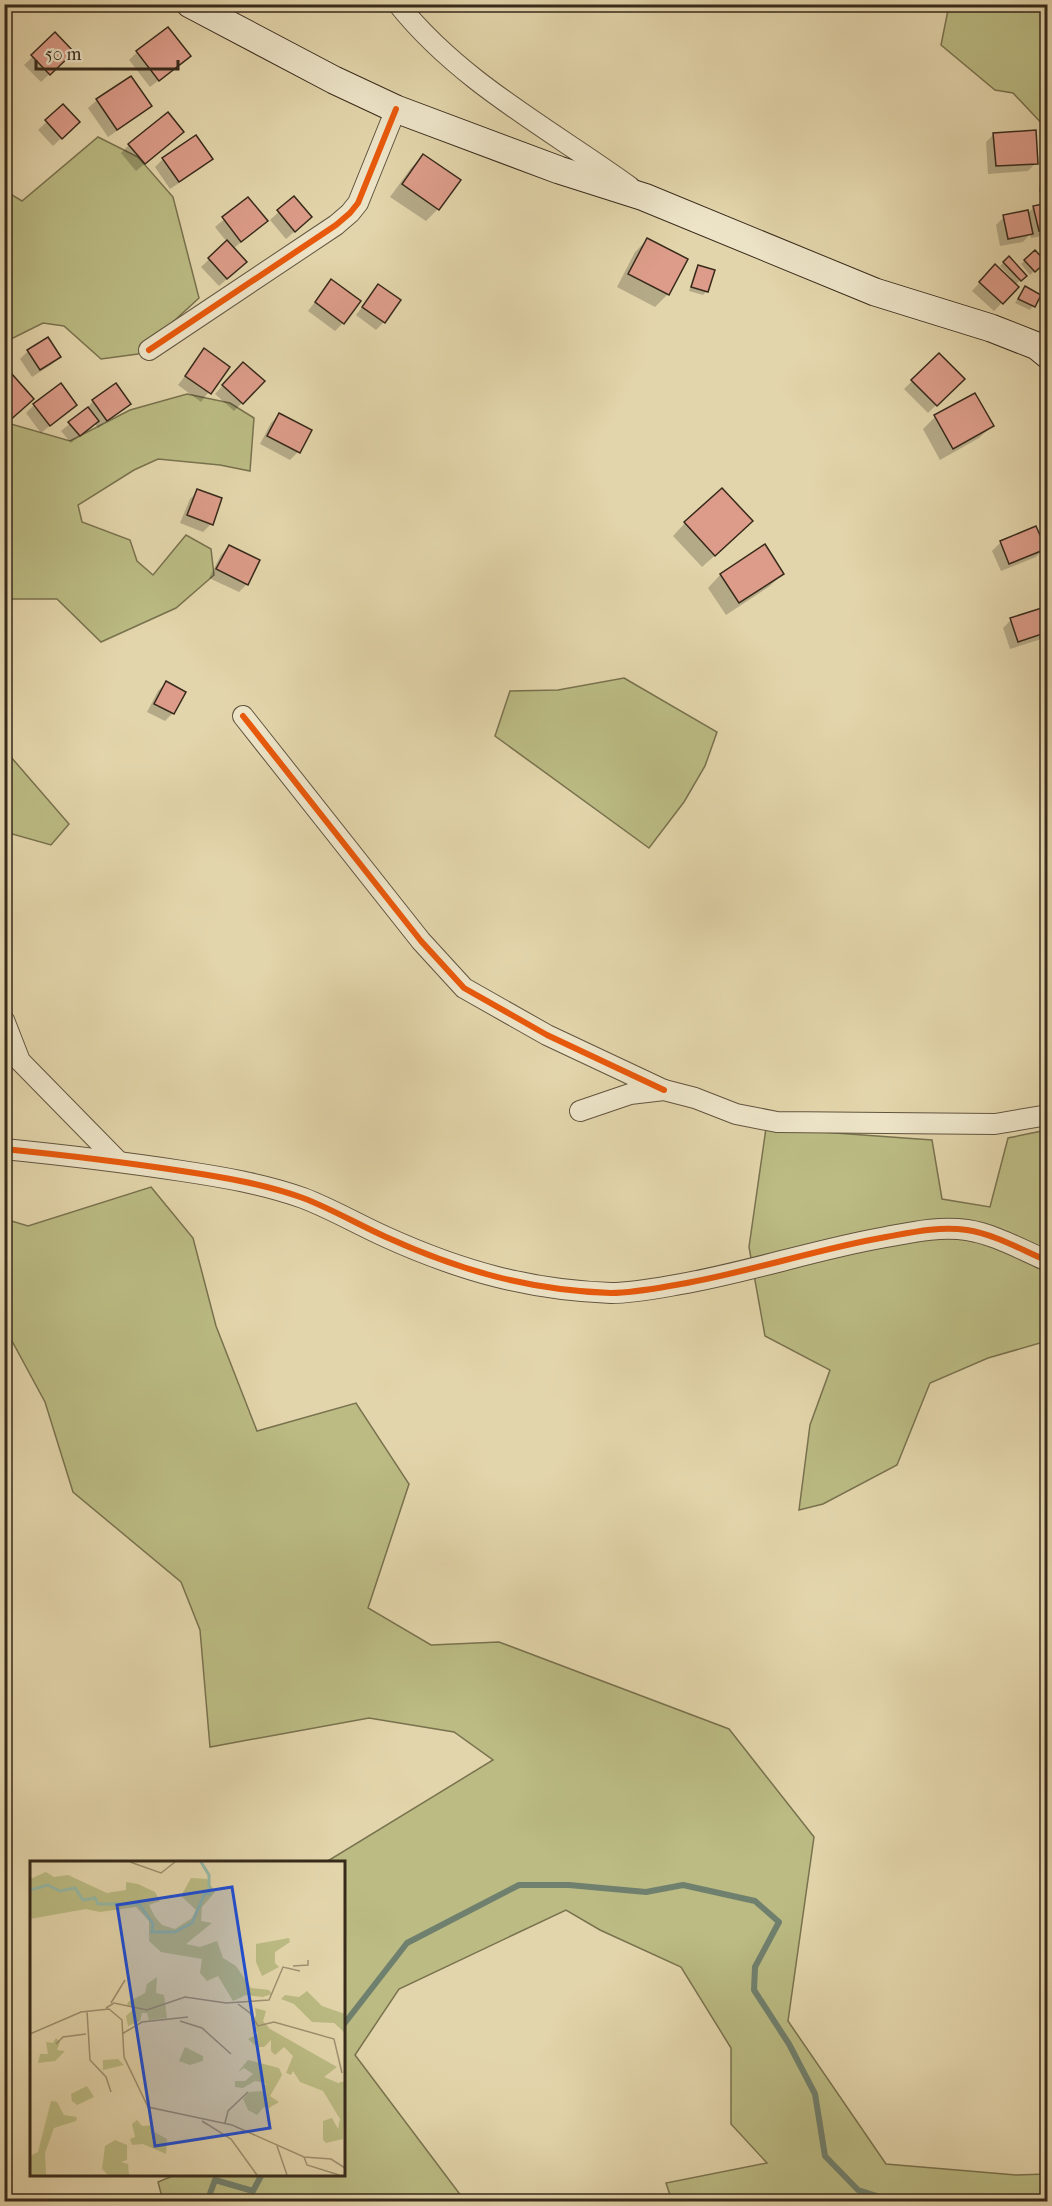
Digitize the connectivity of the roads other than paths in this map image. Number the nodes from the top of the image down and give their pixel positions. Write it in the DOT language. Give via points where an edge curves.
graph roads {
  1 [pos="190,4"];
  2 [pos="398,4"];
  3 [pos="396,109"];
  4 [pos="644,197"];
  5 [pos="149,350"];
  6 [pos="1047,354"];
  7 [pos="243,716"];
  8 [pos="4,1020"];
  9 [pos="664,1090"];
  10 [pos="580,1111"];
  11 [pos="1047,1116"];
  12 [pos="4,1149"];
  13 [pos="118,1161"];
  14 [pos="1047,1261"];
  1 -- 3 [label="main road"];
  2 -- 4 [label="street" via="415,26 455,63 512,108"];
  3 -- 4 [label="main road"];
  3 -- 5 [label="street" via="366,185 350,213"];
  4 -- 6 [label="main road" via="876,291 991,328 1037,346"];
  7 -- 9 [label="street" via="421,941 464,988 547,1035"];
  8 -- 13 [label="street" via="20,1061"];
  9 -- 10 [label="street" via="630,1094"];
  9 -- 11 [label="street" via="736,1114 777,1122 995,1124"];
  12 -- 13 [label="street"];
  13 -- 14 [label="street" via="264,1186 303,1198 388,1238 480,1274 572,1290 646,1290 931,1229 968,1230"];
}
